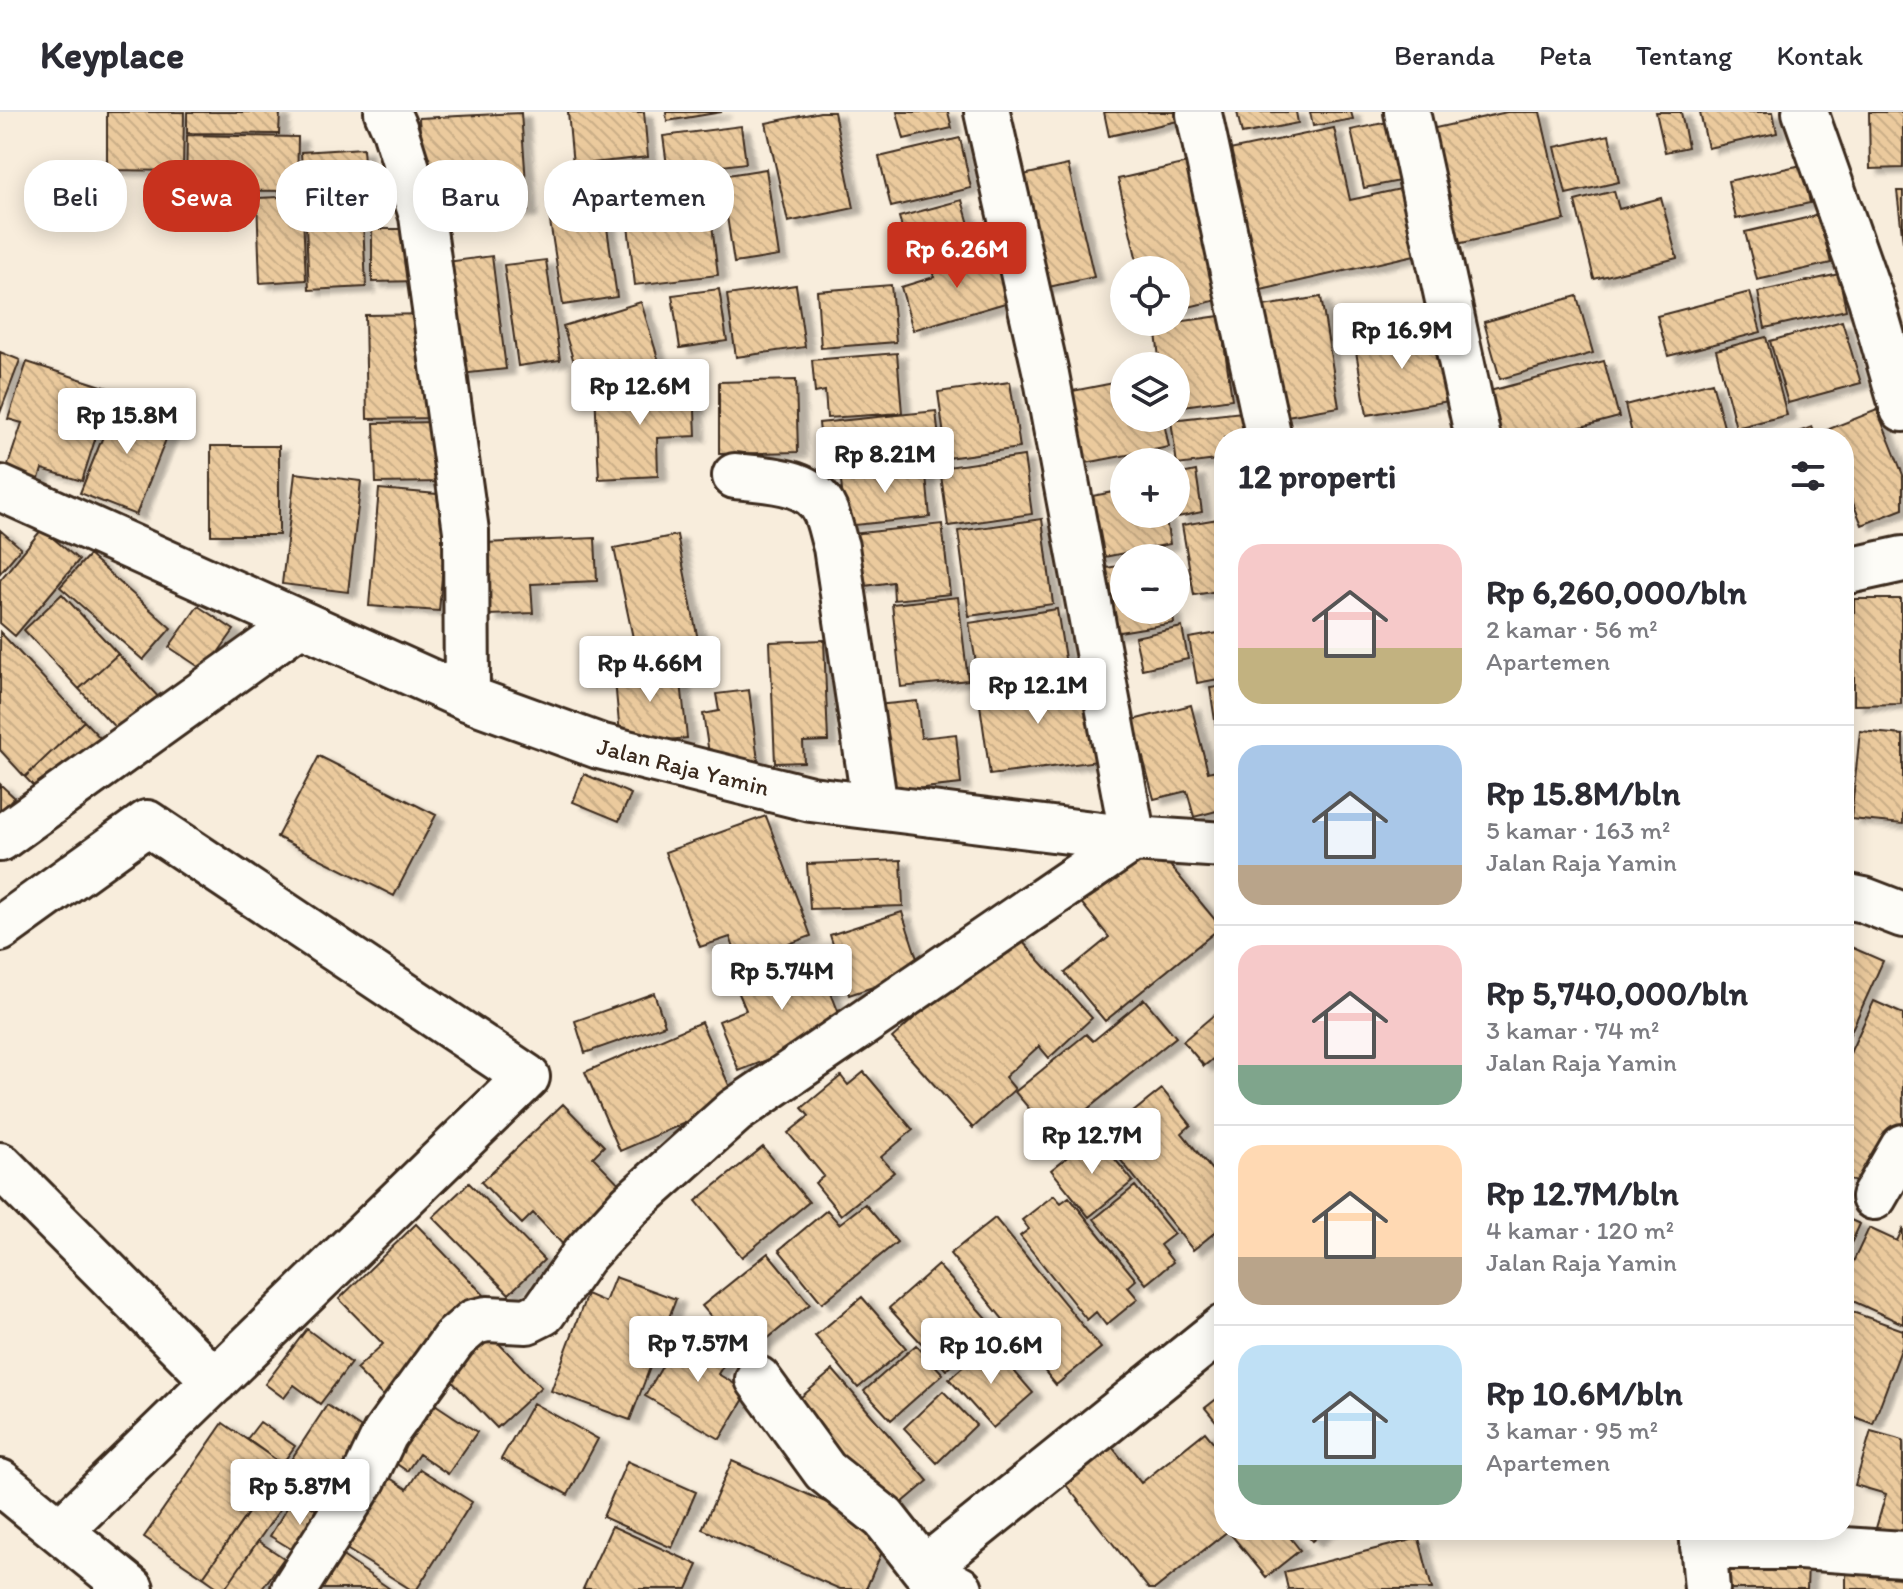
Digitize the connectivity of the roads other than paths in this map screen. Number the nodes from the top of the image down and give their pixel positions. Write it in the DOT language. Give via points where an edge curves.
graph roads {
  1 [pos="387,112"];
  2 [pos="987,112"];
  3 [pos="1407,112"];
  4 [pos="1805,112"];
  5 [pos="1199,114"];
  6 [pos="1887,297"];
  7 [pos="1903,409"];
  8 [pos="1267,428"];
  9 [pos="1476,428"];
  10 [pos="735,476"];
  11 [pos="0,488"];
  12 [pos="1903,559"];
  13 [pos="1854,570"];
  14 [pos="299,624"];
  15 [pos="467,698"];
  16 [pos="875,807"];
  17 [pos="0,839"];
  18 [pos="1133,839"];
  19 [pos="1214,844"];
  20 [pos="1854,898"];
  21 [pos="1903,915"];
  22 [pos="0,929"];
  23 [pos="1903,1147"];
  24 [pos="1,1167"];
  25 [pos="1874,1197"];
  26 [pos="1214,1336"];
  27 [pos="758,1379"];
  28 [pos="215,1381"];
  29 [pos="0,1482"];
  30 [pos="60,1531"];
  31 [pos="1903,1554"];
  32 [pos="1704,1555"];
  33 [pos="942,1579"];
  34 [pos="131,1589"];
  35 [pos="294,1589"];
  1 -- 15 [label="street" via="422,216 464,516"];
  2 -- 18 [label="street" via="1046,374"];
  3 -- 9 [label="street"];
  4 -- 6 [label="street"];
  5 -- 8 [label="street"];
  6 -- 7 [label="street"];
  10 -- 16 [label="street" via="792,483 824,508 836,547"];
  11 -- 14 [label="street, Jalan Raja Yamin"];
  12 -- 13 [label="street"];
  14 -- 15 [label="street, Jalan Raja Yamin"];
  14 -- 17 [label="street"];
  15 -- 16 [label="street, Jalan Raja Yamin" via="599,746 811,799"];
  16 -- 18 [label="street, Jalan Raja Yamin"];
  18 -- 19 [label="street, Jalan Raja Yamin"];
  18 -- 35 [label="street" via="735,1111 630,1205 583,1256 543,1313 527,1321 474,1322 454,1339 385,1434 363,1480"];
  20 -- 21 [label="street"];
  22 -- 28 [label="street" via="147,823 527,1077"];
  23 -- 25 [label="street"];
  24 -- 28 [label="street"];
  26 -- 33 [label="street"];
  27 -- 33 [label="street" via="825,1471 884,1518"];
  28 -- 30 [label="street"];
  29 -- 30 [label="street"];
  30 -- 34 [label="street"];
  31 -- 32 [label="street" via="1800,1547"];
}
